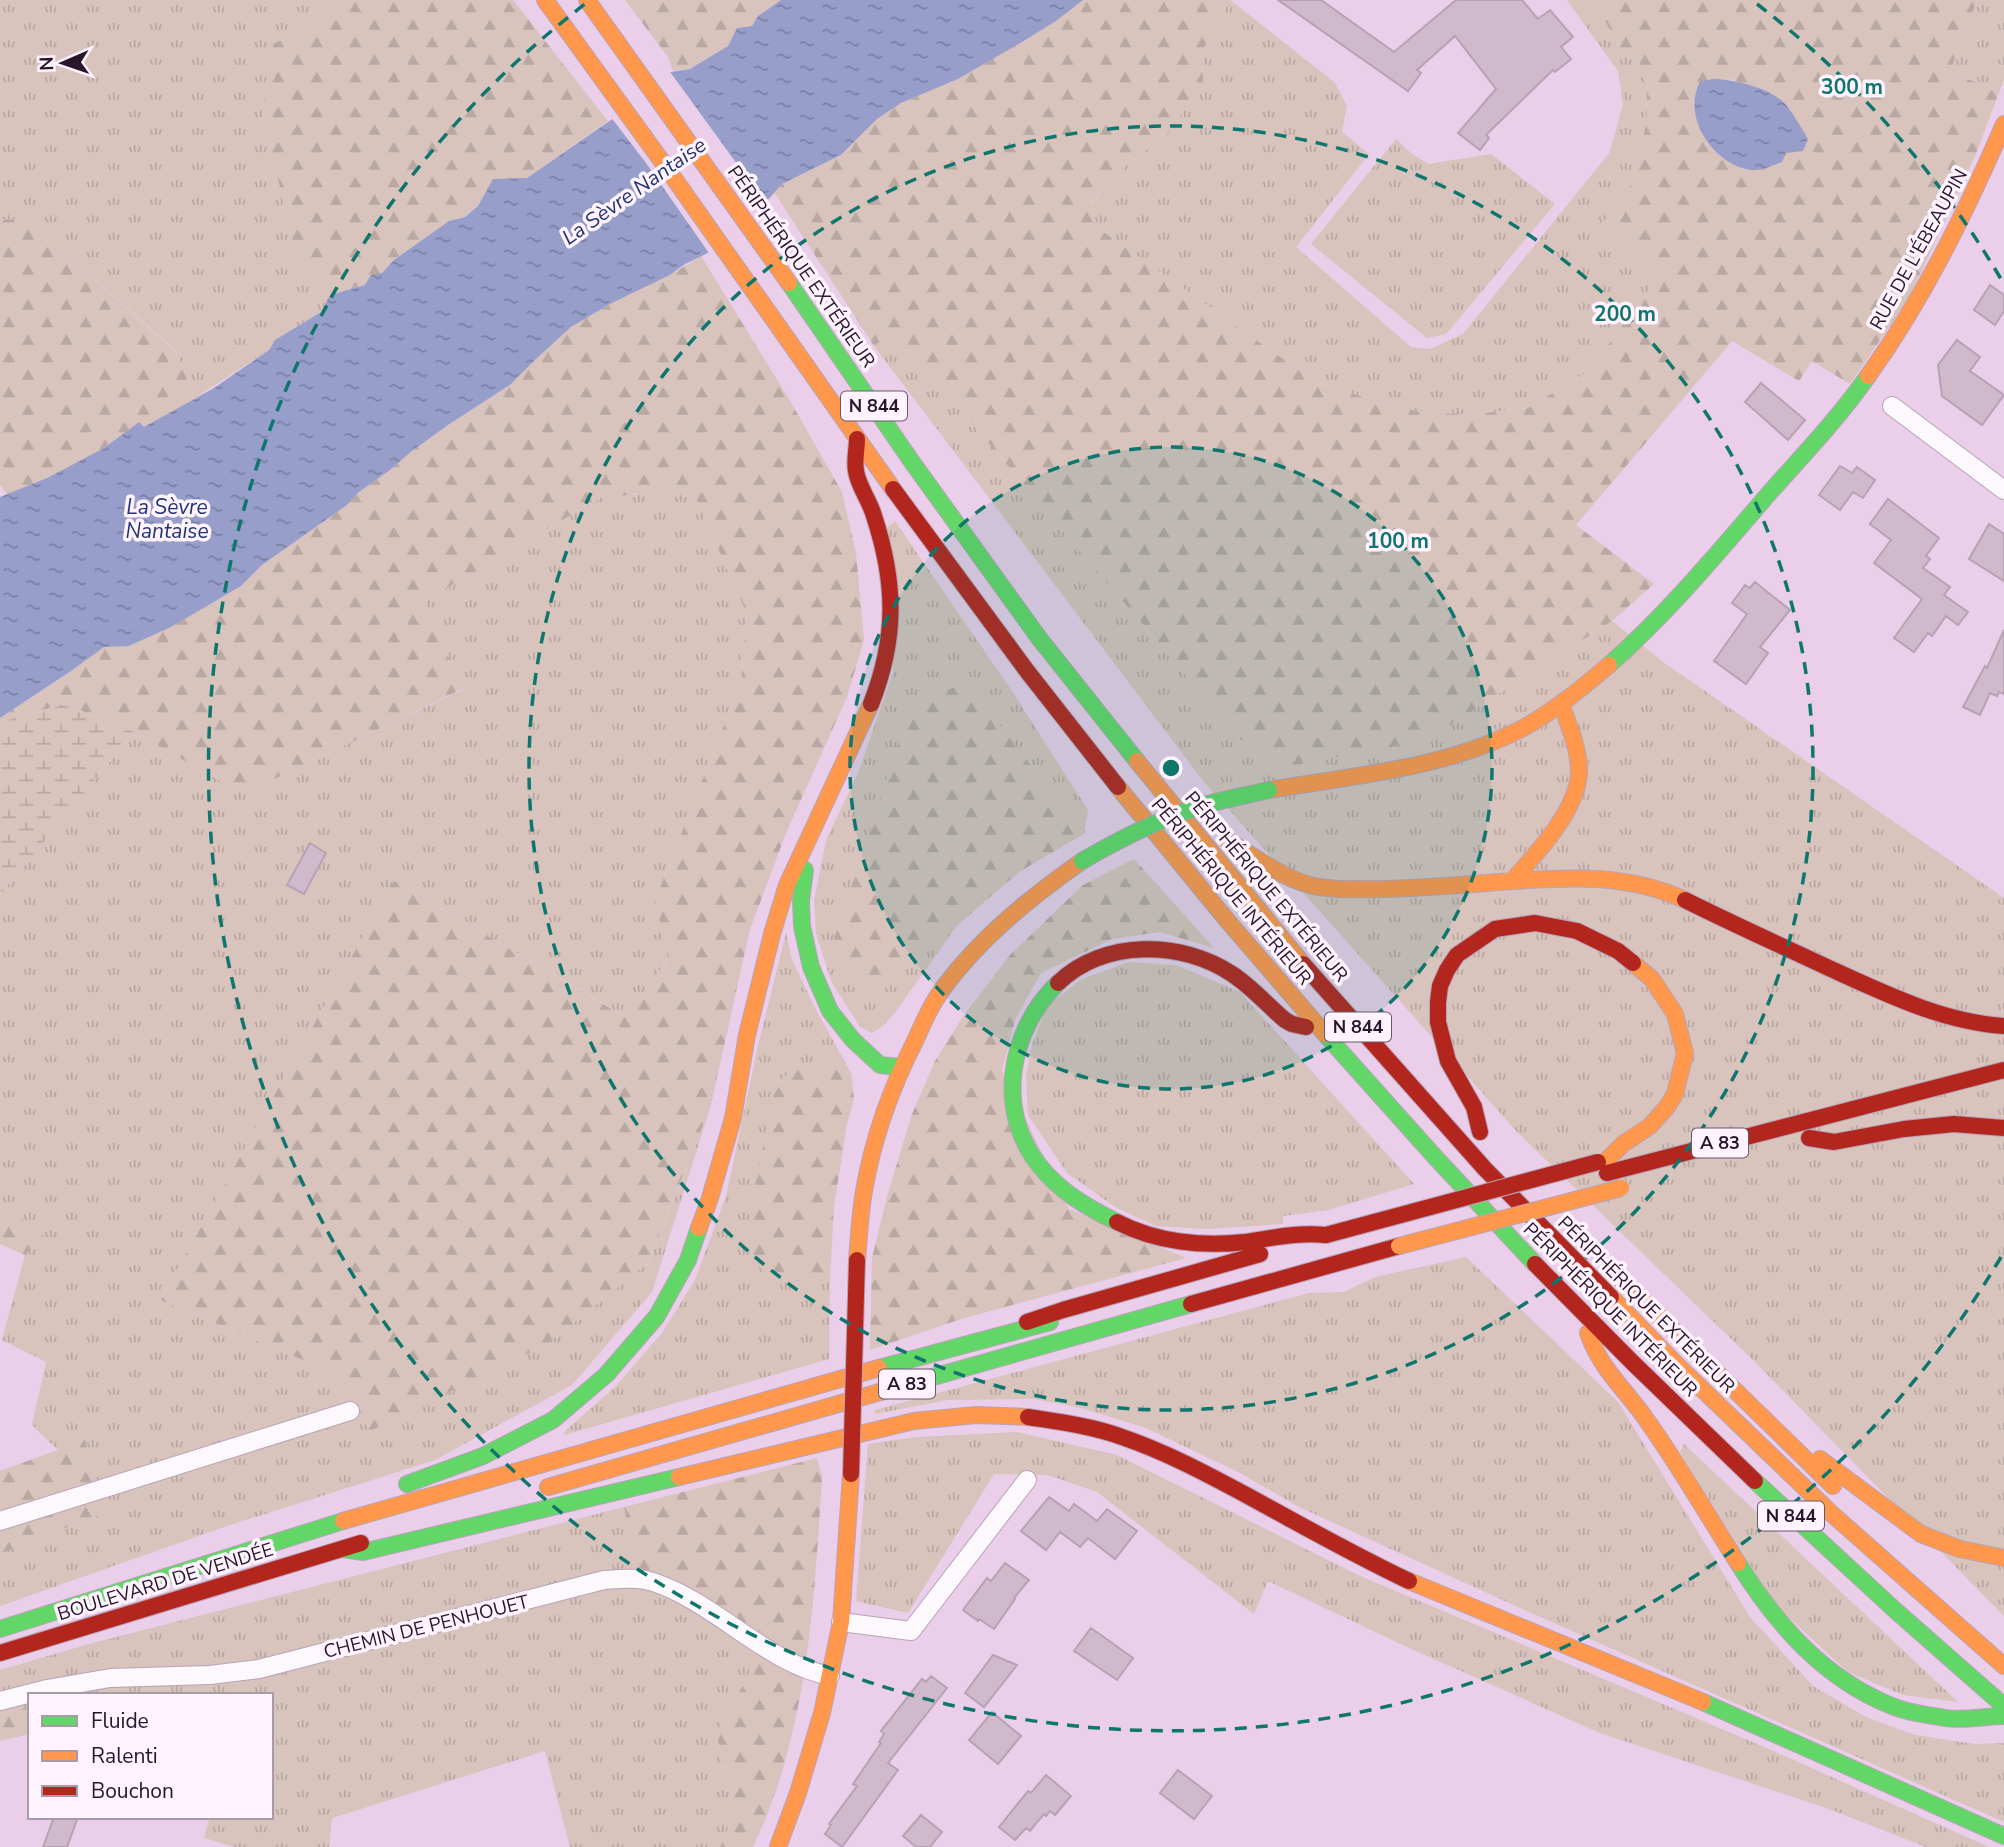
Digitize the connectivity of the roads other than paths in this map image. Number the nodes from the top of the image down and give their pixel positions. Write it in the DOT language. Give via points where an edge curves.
graph roads {
  1 [pos="545,0"];
  2 [pos="587,0"];
  3 [pos="2004,124"];
  4 [pos="1892,406"];
  5 [pos="857,438"];
  6 [pos="2004,490"];
  7 [pos="1561,704"];
  8 [pos="1094,708"];
  9 [pos="1135,732"];
  10 [pos="1186,791"];
  11 [pos="1220,832"];
  12 [pos="806,847"];
  13 [pos="1512,881"];
  14 [pos="1263,883"];
  15 [pos="2004,1026"];
  16 [pos="1321,1031"];
  17 [pos="901,1067"];
  18 [pos="2004,1070"];
  19 [pos="1453,1102"];
  20 [pos="1900,1114"];
  21 [pos="2004,1128"];
  22 [pos="1604,1165"];
  23 [pos="1517,1173"];
  24 [pos="1627,1186"];
  25 [pos="1564,1221"];
  26 [pos="1325,1243"];
  27 [pos="1274,1263"];
  28 [pos="1611,1269"];
  29 [pos="1586,1316"];
  30 [pos="956,1346"];
  31 [pos="350,1411"];
  32 [pos="1793,1447"];
  33 [pos="1027,1480"];
  34 [pos="388,1490"];
  35 [pos="534,1492"];
  36 [pos="364,1498"];
  37 [pos="1846,1499"];
  38 [pos="468,1511"];
  39 [pos="0,1521"];
  40 [pos="341,1522"];
  41 [pos="343,1549"];
  42 [pos="2004,1558"];
  43 [pos="1965,1608"];
  44 [pos="841,1622"];
  45 [pos="0,1629"];
  46 [pos="1961,1629"];
  47 [pos="0,1653"];
  48 [pos="2004,1665"];
  49 [pos="830,1676"];
  50 [pos="31,1693"];
  51 [pos="28,1694"];
  52 [pos="0,1701"];
  53 [pos="2004,1706"];
  54 [pos="2004,1716"];
  55 [pos="2004,1836"];
  56 [pos="778,1847"];
  1 -- 5 [label="main road, PÉRIPHÉRIQUE INTÉRIEUR / N 844"];
  2 -- 8 [label="main road, PÉRIPHÉRIQUE EXTÉRIEUR / N 844" via="912,462"];
  3 -- 7 [label="main road, RUE DE L'ÉBEAUPIN" via="1978,187 1923,290 1860,388 1664,612"];
  4 -- 6 [label="street"];
  5 -- 12 [label="main road" via="856,472 874,514 889,571 892,611 887,653 867,715"];
  5 -- 16 [label="main road, PÉRIPHÉRIQUE INTÉRIEUR / N 844" via="1041,689"];
  7 -- 13 [label="main road" via="1576,751 1576,791"];
  7 -- 17 [label="main road, RUE DE L'ÉBEAUPIN, bridge" via="1521,729 1455,754 1207,804 1126,836 1082,861 1003,923 947,984"];
  8 -- 9 [label="main road"];
  8 -- 46 [label="main road, PÉRIPHÉRIQUE EXTÉRIEUR / N 844" via="1300,961 1485,1169 1767,1453"];
  10 -- 11 [label="main road"];
  11 -- 13 [label="main road" via="1268,867 1311,886 1408,889"];
  11 -- 14 [label="main road"];
  12 -- 17 [label="main road" via="802,926 815,978 830,1012 853,1040 880,1065"];
  12 -- 34 [label="main road" via="787,885 772,934 747,1035 733,1118 710,1198 688,1260 657,1316 606,1375 553,1420 483,1457"];
  13 -- 15 [label="main road" via="1592,876 1648,886 1906,1001 1955,1018"];
  16 -- 26 [label="main road" via="1290,1023 1249,986 1211,962 1176,952 1116,952 1081,965 1039,1001 1019,1043 1013,1094 1024,1141 1044,1171 1079,1201 1124,1225 1196,1243 1301,1233"];
  16 -- 29 [label="main road, PÉRIPHÉRIQUE INTÉRIEUR / N 844"];
  17 -- 44 [label="main road, RUE DE L'ÉBEAUPIN, bridge" via="865,1182 857,1260"];
  18 -- 22 [label="main road, A 83" via="1834,1114"];
  19 -- 22 [label="main road" via="1485,1138 1441,1038 1439,990 1454,958 1484,932 1511,924 1561,927 1594,939 1642,970 1667,997 1682,1033 1684,1059 1668,1106"];
  20 -- 21 [label="main road" via="1802,1139 1834,1142 1954,1124"];
  22 -- 26 [label="main road, bridge"];
  22 -- 26 [label="main road, A 83" via="1386,1233"];
  23 -- 25 [label="main road"];
  24 -- 35 [label="main road, A 83, bridge" via="1399,1246"];
  26 -- 30 [label="main road" via="1063,1310"];
  27 -- 30 [label="main road, A 83"];
  28 -- 32 [label="main road"];
  29 -- 53 [label="main road, PÉRIPHÉRIQUE INTÉRIEUR / N 844" via="1772,1498"];
  29 -- 54 [label="main road" via="1600,1359 1664,1444 1766,1607 1788,1634 1830,1672 1890,1705 1947,1718"];
  30 -- 40 [label="main road, A 83"];
  31 -- 39 [label="street"];
  32 -- 37 [label="main road"];
  32 -- 42 [label="main road" via="1816,1456 1921,1534 1960,1549"];
  33 -- 44 [label="street" via="911,1631"];
  36 -- 40 [label="main road"];
  38 -- 41 [label="main road, BOULEVARD DE VENDÉE"];
  40 -- 45 [label="main road"];
  41 -- 47 [label="main road, BOULEVARD DE VENDÉE"];
  41 -- 55 [label="main road" via="363,1552 914,1422 976,1415 1054,1420 1123,1437 1163,1453 1406,1580 1707,1704"];
  43 -- 46 [label="main road"];
  44 -- 49 [label="main road, RUE DE L'ÉBEAUPIN"];
  46 -- 48 [label="main road, PÉRIPHÉRIQUE EXTÉRIEUR / N 844"];
  49 -- 50 [label="street, CHEMIN DE PENHOUET" via="777,1654 687,1598 652,1582 627,1578 604,1580 259,1669 110,1678"];
  49 -- 56 [label="main road, RUE DE L'ÉBEAUPIN"];
  51 -- 52 [label="street, CHEMIN DE PENHOUET"];
}
